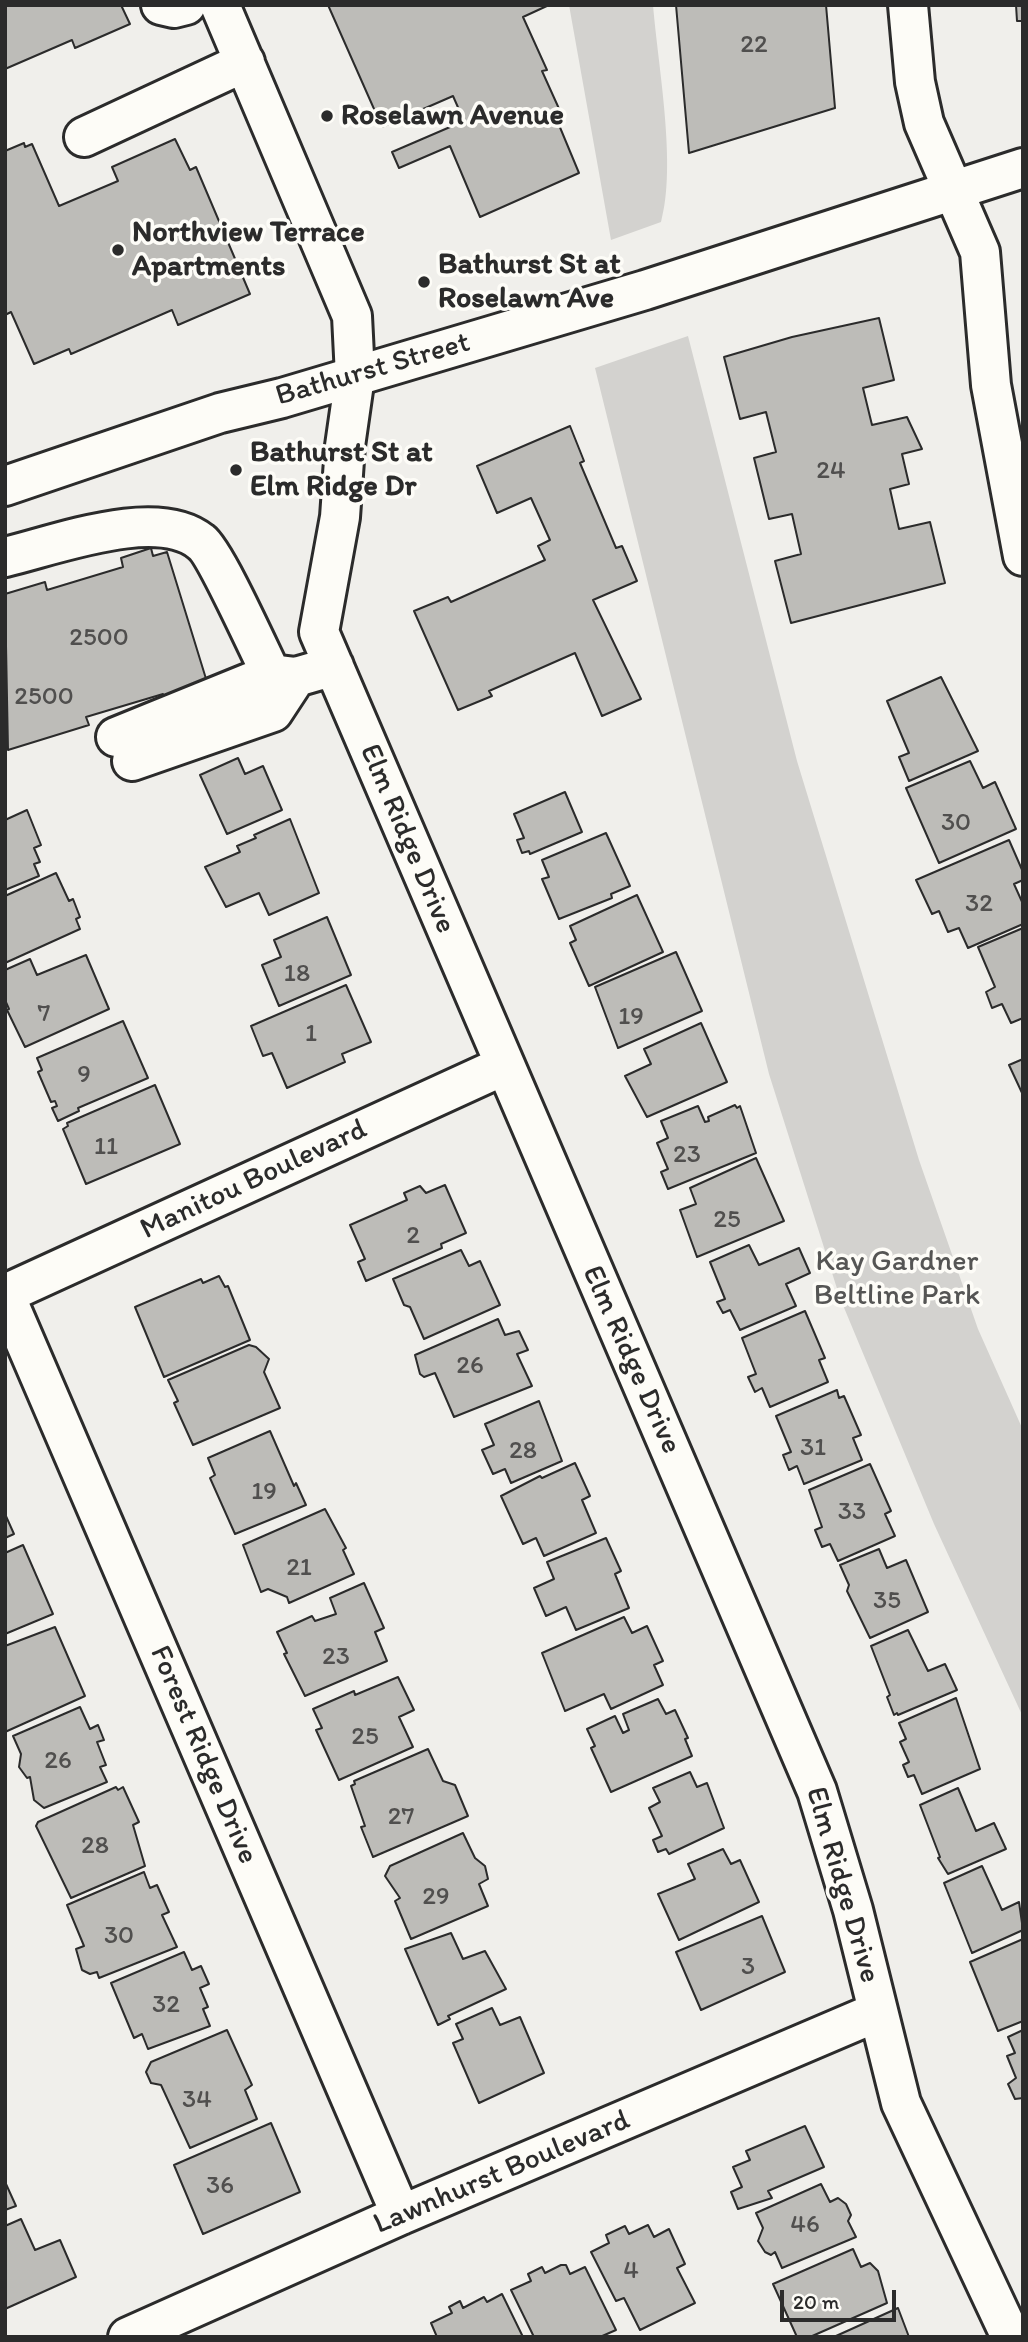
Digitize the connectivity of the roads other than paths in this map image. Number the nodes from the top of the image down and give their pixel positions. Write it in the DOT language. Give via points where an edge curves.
graph roads {
  1 [pos="161,5"];
  2 [pos="186,5"];
  3 [pos="220,5"];
  4 [pos="908,5"];
  5 [pos="244,62"];
  6 [pos="84,137"];
  7 [pos="1023,168"];
  8 [pos="953,189"];
  9 [pos="355,376"];
  10 [pos="5,486"];
  11 [pos="1023,556"];
  12 [pos="5,557"];
  13 [pos="334,666"];
  14 [pos="284,675"];
  15 [pos="124,749"];
  16 [pos="503,1066"];
  17 [pos="5,1295"];
  18 [pos="877,2012"];
  19 [pos="401,2216"];
  20 [pos="128,2337"];
  21 [pos="1011,2337"];
  1 -- 2 [label="street"];
  3 -- 5 [label="street"];
  4 -- 8 [label="street" via="924,123"];
  5 -- 6 [label="street"];
  5 -- 9 [label="street" via="352,316"];
  7 -- 8 [label="street, Bathurst Street"];
  8 -- 9 [label="street, Bathurst Street" via="645,290"];
  8 -- 11 [label="street" via="980,252 991,385"];
  9 -- 10 [label="street, Bathurst Street" via="220,413"];
  9 -- 13 [label="street, Elm Ridge Drive" via="340,517 319,632"];
  12 -- 14 [label="street" via="134,527 175,529 203,542"];
  13 -- 14 [label="street"];
  13 -- 16 [label="street, Elm Ridge Drive"];
  14 -- 15 [label="street" via="273,712"];
  16 -- 17 [label="street, Manitou Boulevard"];
  16 -- 18 [label="street, Elm Ridge Drive" via="817,1791 853,1910"];
  17 -- 19 [label="street, Forest Ridge Drive"];
  18 -- 19 [label="street, Lawnhurst Boulevard"];
  18 -- 21 [label="street, Elm Ridge Drive" via="901,2103"];
  19 -- 20 [label="street, Lawnhurst Boulevard"];
}
